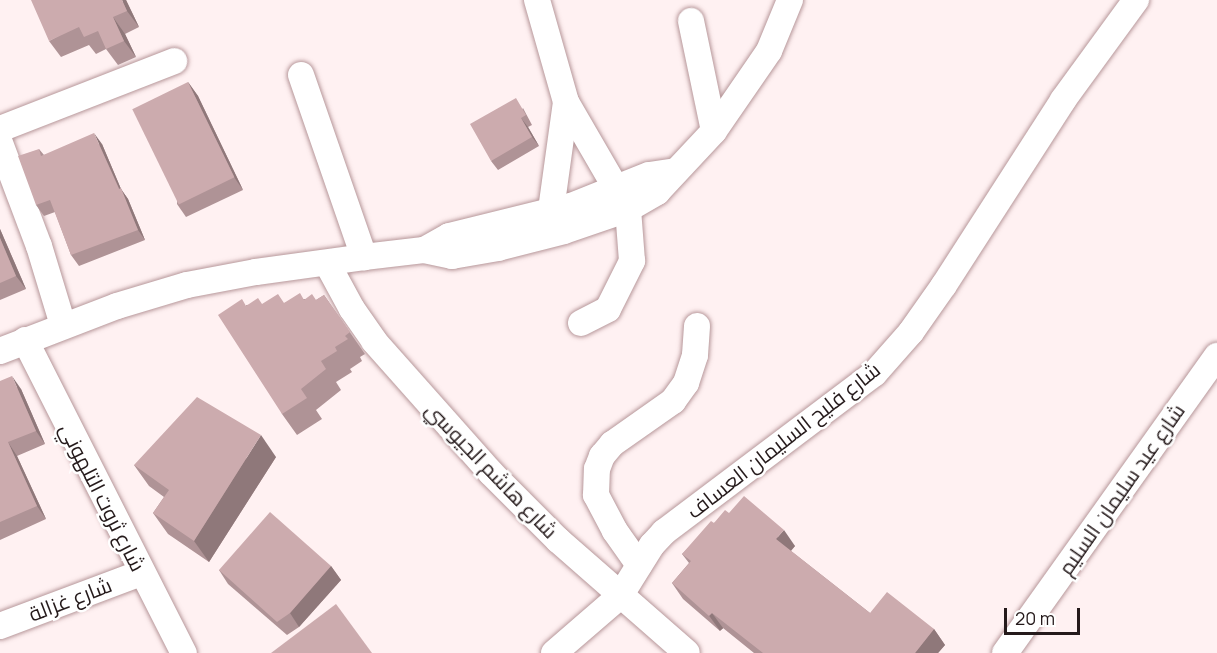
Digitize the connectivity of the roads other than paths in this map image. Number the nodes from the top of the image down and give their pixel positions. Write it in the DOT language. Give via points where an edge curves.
graph roads {
  1 [pos="537,0"];
  2 [pos="790,0"];
  3 [pos="1136,0"];
  4 [pos="691,21"];
  5 [pos="174,61"];
  6 [pos="301,75"];
  7 [pos="566,102"];
  8 [pos="0,129"];
  9 [pos="714,131"];
  10 [pos="0,142"];
  11 [pos="623,199"];
  12 [pos="551,210"];
  13 [pos="424,250"];
  14 [pos="364,258"];
  15 [pos="327,263"];
  16 [pos="581,324"];
  17 [pos="63,325"];
  18 [pos="698,326"];
  19 [pos="25,340"];
  20 [pos="0,351"];
  21 [pos="1217,356"];
  22 [pos="639,565"];
  23 [pos="141,573"];
  24 [pos="620,596"];
  25 [pos="0,626"];
  26 [pos="184,653"];
  27 [pos="554,653"];
  28 [pos="687,653"];
  29 [pos="1005,653"];
  1 -- 7 [label="street"];
  2 -- 9 [label="street" via="769,51"];
  3 -- 22 [label="street, شارع فليح السليمان العساف" via="1063,100 944,285 896,349 874,374 664,532"];
  4 -- 9 [label="street"];
  5 -- 8 [label="street"];
  6 -- 14 [label="street"];
  7 -- 11 [label="street"];
  7 -- 12 [label="street"];
  9 -- 11 [label="street" via="657,192"];
  10 -- 17 [label="street" via="39,246"];
  11 -- 12 [label="street"];
  11 -- 13 [label="street" via="564,231 498,248 452,256"];
  11 -- 16 [label="street" via="632,261 608,309"];
  12 -- 13 [label="street" via="449,236"];
  13 -- 14 [label="street"];
  14 -- 15 [label="street"];
  15 -- 17 [label="street" via="187,285"];
  15 -- 24 [label="street, شارع هاشم الجيوسي" via="352,309 403,375 491,473"];
  17 -- 19 [label="street"];
  18 -- 22 [label="street" via="695,355 686,383 674,401 612,444 597,469 596,495"];
  19 -- 20 [label="street"];
  19 -- 23 [label="street, شارع ثروت التلهوني"];
  21 -- 29 [label="street, شارع عيد سليمان السليم"];
  22 -- 24 [label="street, شارع فليح السليمان العساف"];
  23 -- 25 [label="street, شارع غزالة"];
  23 -- 26 [label="street, شارع ثروت التلهوني"];
  24 -- 27 [label="street, شارع فليح السليمان العساف"];
  24 -- 28 [label="street, شارع هاشم الجيوسي"];
}
